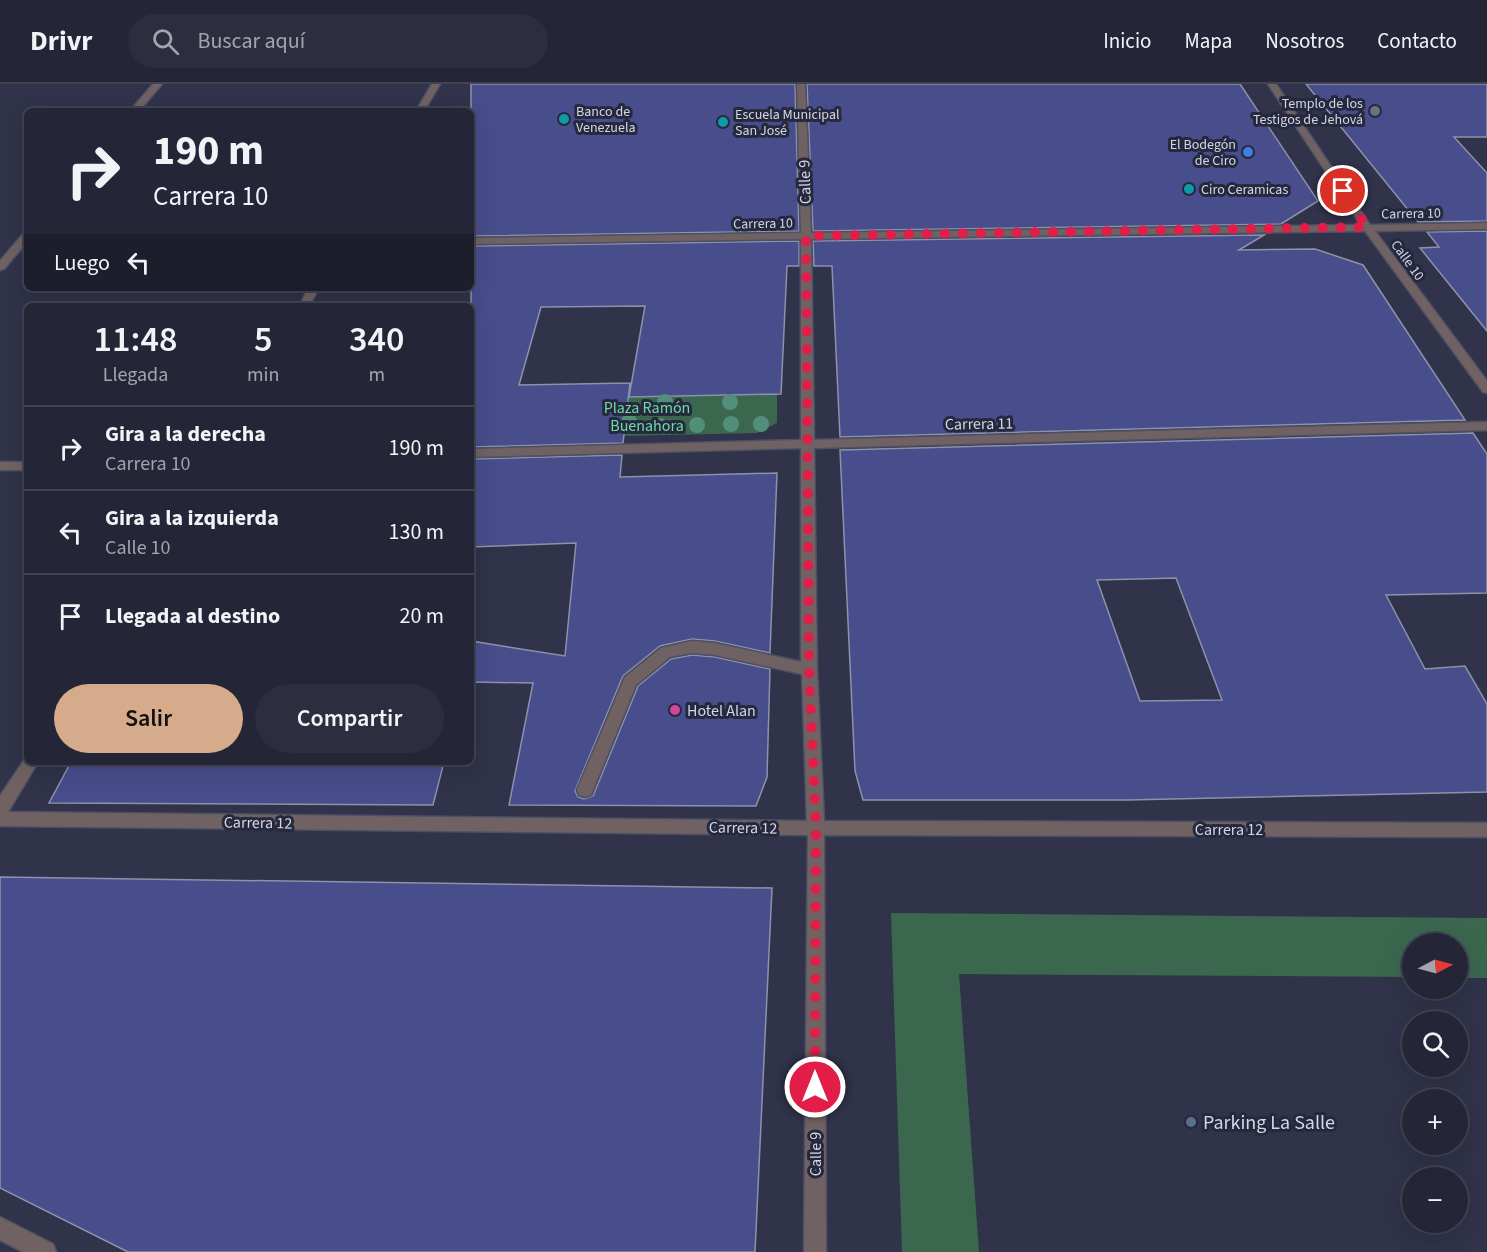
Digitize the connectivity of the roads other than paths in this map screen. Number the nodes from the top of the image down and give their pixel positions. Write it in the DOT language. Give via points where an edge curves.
graph roads {
  1 [pos="158,84"];
  2 [pos="436,84"];
  3 [pos="801,84"];
  4 [pos="1272,84"];
  5 [pos="137,108"];
  6 [pos="422,108"];
  7 [pos="1487,226"];
  8 [pos="1367,227"];
  9 [pos="806,236"];
  10 [pos="24,241"];
  11 [pos="474,241"];
  12 [pos="24,242"];
  13 [pos="0,244"];
  14 [pos="0,267"];
  15 [pos="1487,389"];
  16 [pos="1487,426"];
  17 [pos="807,444"];
  18 [pos="474,453"];
  19 [pos="0,466"];
  20 [pos="24,466"];
  21 [pos="809,670"];
  22 [pos="28,765"];
  23 [pos="585,790"];
  24 [pos="0,811"];
  25 [pos="0,819"];
  26 [pos="816,828"];
  27 [pos="1487,830"];
  28 [pos="0,1228"];
  29 [pos="45,1252"];
  30 [pos="815,1252"];
  1 -- 5 [label="street"];
  2 -- 6 [label="street"];
  3 -- 9 [label="street, Calle 9"];
  4 -- 8 [label="street, Calle 10"];
  7 -- 8 [label="street, Carrera 10"];
  8 -- 9 [label="street, Carrera 10"];
  8 -- 15 [label="street, Calle 10"];
  9 -- 11 [label="street, Carrera 10"];
  9 -- 17 [label="street, Calle 9"];
  10 -- 13 [label="street"];
  12 -- 14 [label="street"];
  16 -- 17 [label="street, Carrera 11"];
  17 -- 18 [label="street, Carrera 11"];
  17 -- 21 [label="street, Calle 9"];
  19 -- 20 [label="street"];
  21 -- 23 [label="street" via="715,649 692,647 666,652 630,681"];
  21 -- 26 [label="street, Calle 9"];
  22 -- 24 [label="street"];
  25 -- 26 [label="street, Carrera 12"];
  26 -- 27 [label="street, Carrera 12"];
  26 -- 30 [label="street, Calle 9"];
  28 -- 29 [label="street"];
}
